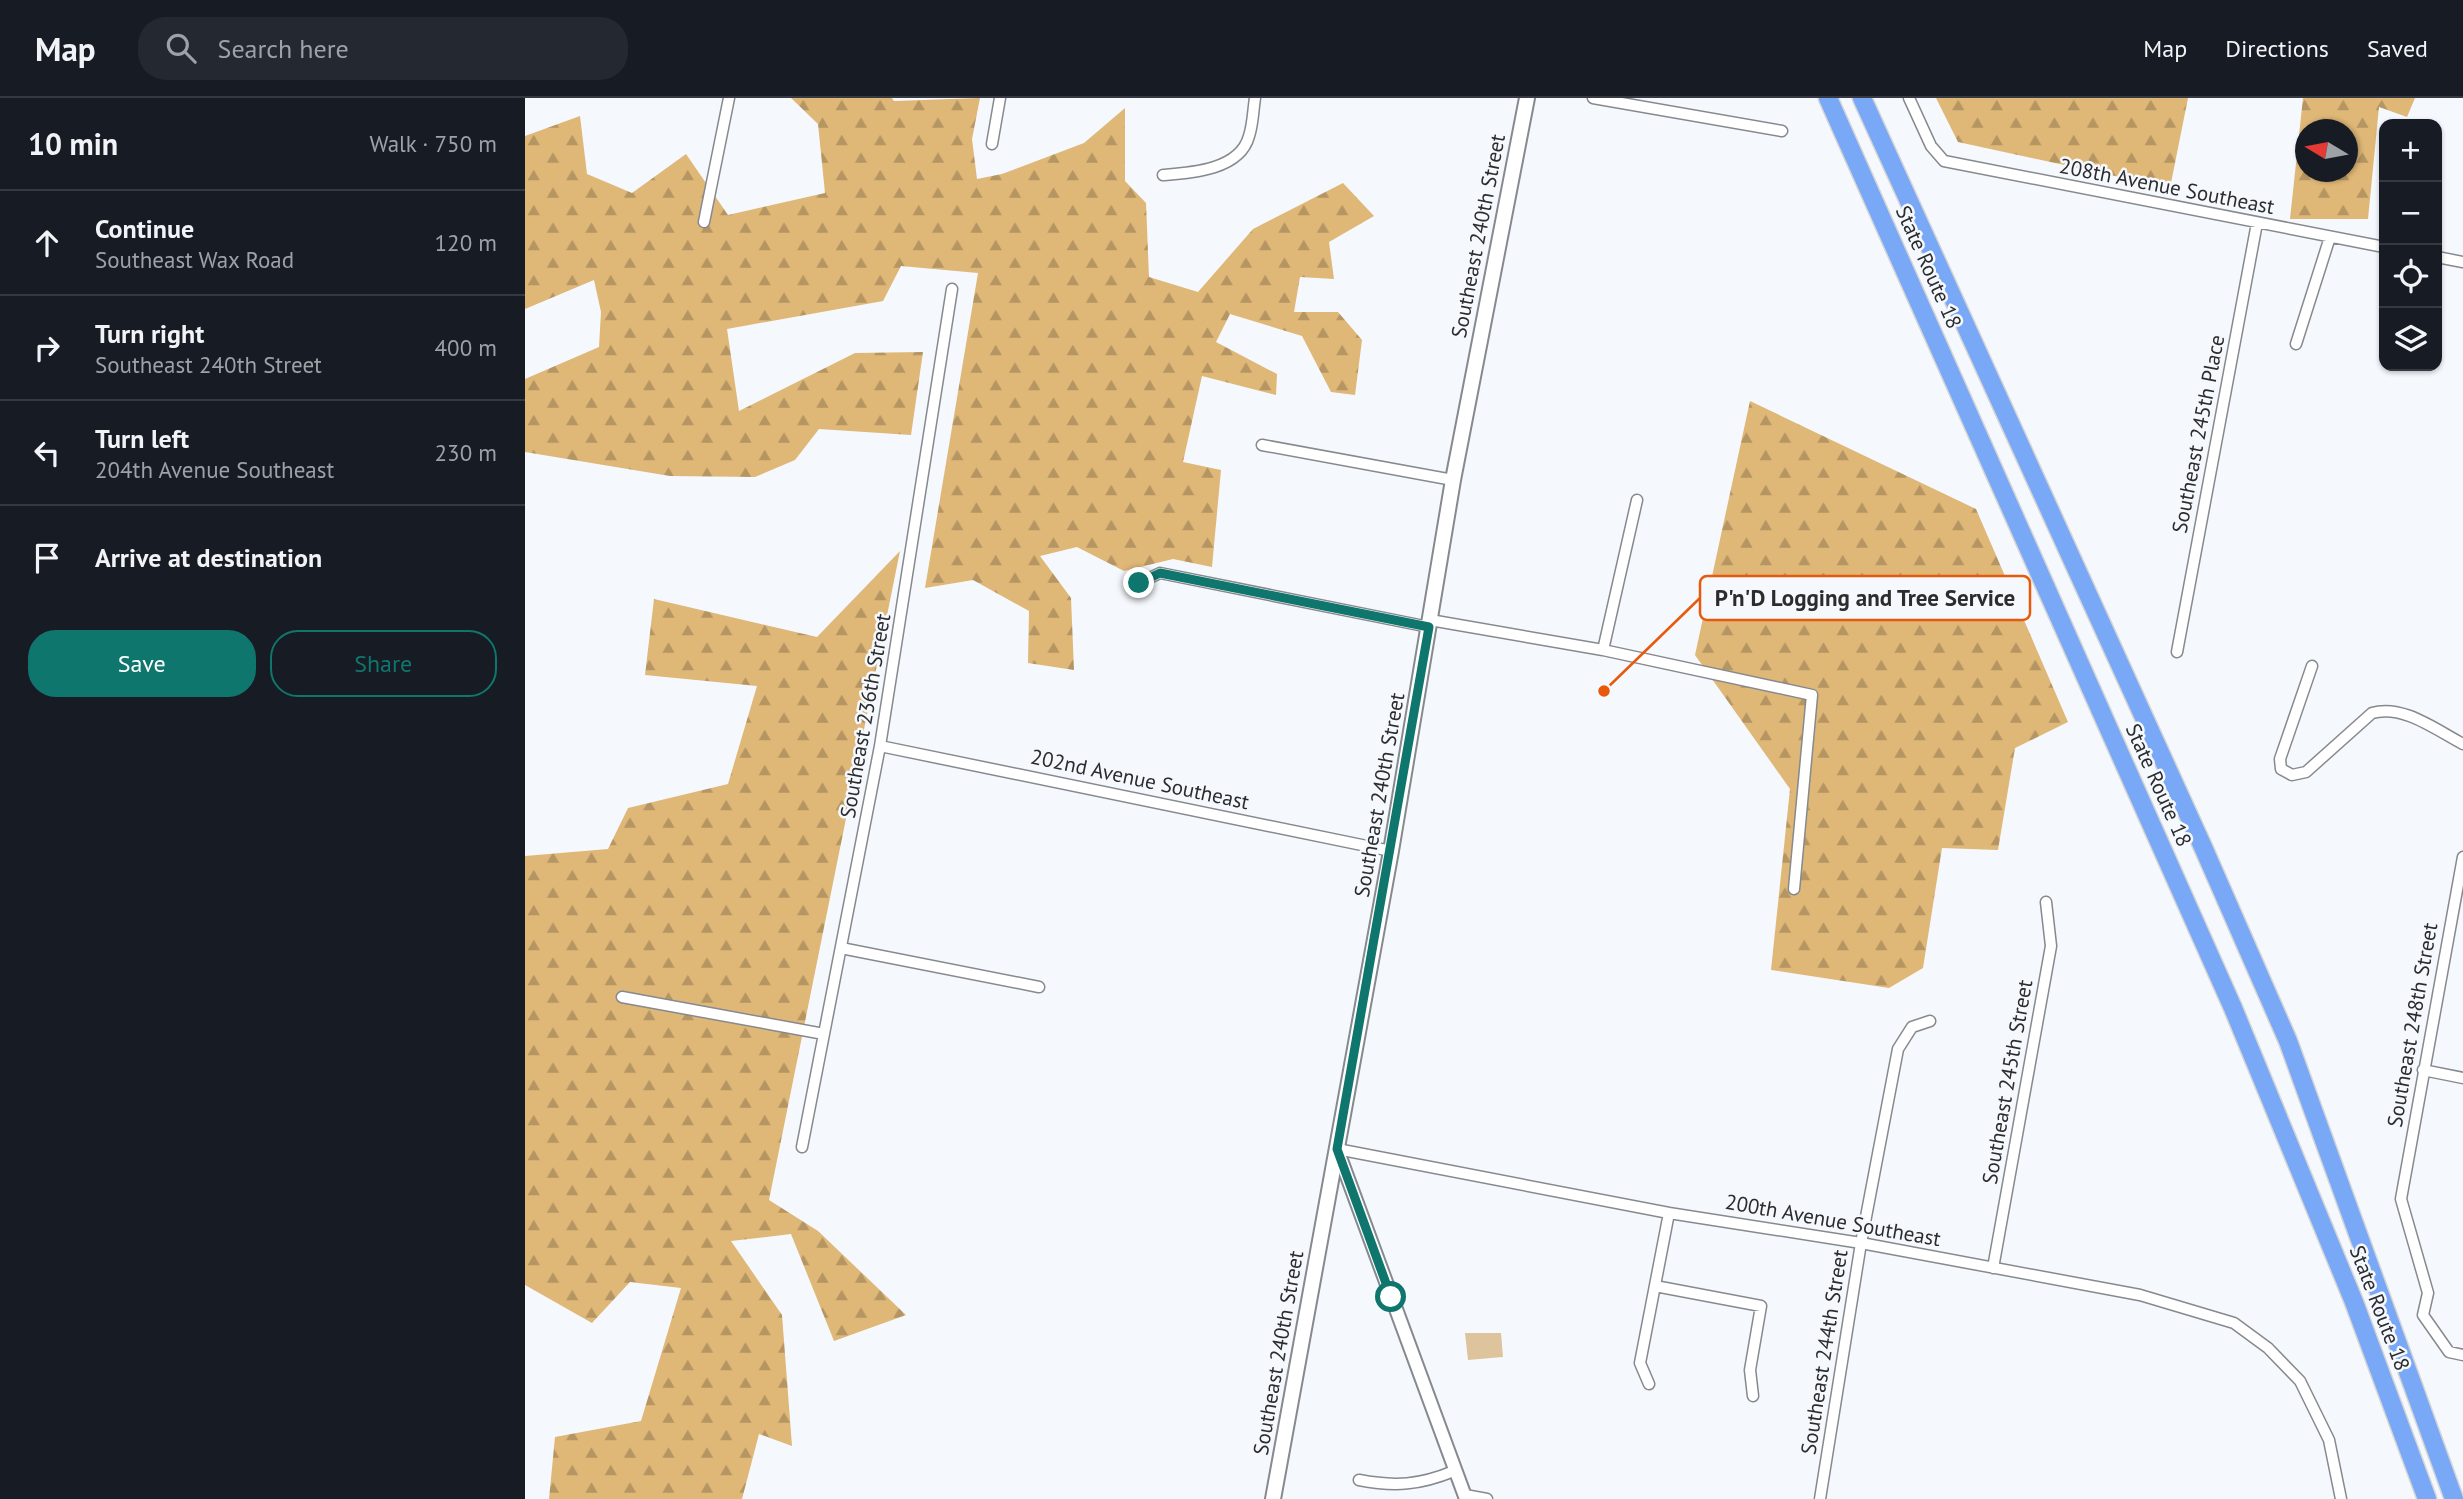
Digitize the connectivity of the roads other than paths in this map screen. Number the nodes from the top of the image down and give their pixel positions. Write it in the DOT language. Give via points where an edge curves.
graph roads {
  1 [pos="729,98"];
  2 [pos="1000,98"];
  3 [pos="1255,98"];
  4 [pos="1527,98"];
  5 [pos="1593,98"];
  6 [pos="1828,98"];
  7 [pos="1862,98"];
  8 [pos="1909,98"];
  9 [pos="1782,131"];
  10 [pos="992,144"];
  11 [pos="1163,175"];
  12 [pos="704,222"];
  13 [pos="2257,223"];
  14 [pos="2330,237"];
  15 [pos="2379,246"];
  16 [pos="2442,258"];
  17 [pos="2463,262"];
  18 [pos="952,289"];
  19 [pos="2296,344"];
  20 [pos="1262,445"];
  21 [pos="1453,480"];
  22 [pos="1637,500"];
  23 [pos="1139,583"];
  24 [pos="1429,623"];
  25 [pos="1603,650"];
  26 [pos="2177,652"];
  27 [pos="2312,666"];
  28 [pos="2463,744"];
  29 [pos="880,746"];
  30 [pos="1391,851"];
  31 [pos="2463,858"];
  32 [pos="1794,889"];
  33 [pos="2046,902"];
  34 [pos="841,948"];
  35 [pos="1039,987"];
  36 [pos="622,997"];
  37 [pos="1930,1021"];
  38 [pos="824,1034"];
  39 [pos="2423,1070"];
  40 [pos="2463,1078"];
  41 [pos="802,1147"];
  42 [pos="1337,1149"];
  43 [pos="1669,1213"];
  44 [pos="1861,1243"];
  45 [pos="1993,1268"];
  46 [pos="1655,1286"];
  47 [pos="2463,1355"];
  48 [pos="1649,1384"];
  49 [pos="1753,1396"];
  50 [pos="1454,1472"];
  51 [pos="1359,1480"];
  52 [pos="1466,1497"];
  53 [pos="1273,1499"];
  54 [pos="1487,1499"];
  55 [pos="1820,1499"];
  56 [pos="2341,1499"];
  57 [pos="2427,1499"];
  58 [pos="2454,1499"];
  1 -- 12 [label="street"];
  2 -- 10 [label="street"];
  3 -- 11 [label="street" via="1249,138 1237,154 1209,169"];
  4 -- 21 [label="main road, Southeast 240th Street"];
  5 -- 9 [label="street"];
  6 -- 57 [label="highway, State Route 18" via="2233,1008 2354,1302"];
  7 -- 58 [label="highway, State Route 18" via="2288,1041"];
  8 -- 13 [label="street, 208th Avenue Southeast" via="1931,146 1944,161"];
  13 -- 14 [label="street, 208th Avenue Southeast"];
  13 -- 26 [label="street, Southeast 245th Place"];
  14 -- 15 [label="street, 208th Avenue Southeast"];
  14 -- 19 [label="street"];
  16 -- 17 [label="street"];
  18 -- 29 [label="street, Southeast 236th Street"];
  20 -- 21 [label="street"];
  21 -- 24 [label="main road, Southeast 240th Street"];
  22 -- 25 [label="street"];
  23 -- 24 [label="street" via="1160,573"];
  24 -- 25 [label="street"];
  24 -- 30 [label="main road, Southeast 240th Street"];
  25 -- 32 [label="street" via="1812,695"];
  27 -- 28 [label="street" via="2280,759 2281,769 2292,775 2306,772 2372,713 2386,709"];
  29 -- 30 [label="street, 202nd Avenue Southeast"];
  29 -- 34 [label="street, Southeast 236th Street"];
  30 -- 42 [label="main road, Southeast 240th Street"];
  31 -- 39 [label="street, Southeast 248th Street"];
  33 -- 45 [label="street, Southeast 245th Street" via="2051,946"];
  34 -- 35 [label="street"];
  34 -- 38 [label="street, Southeast 236th Street"];
  36 -- 38 [label="street"];
  37 -- 44 [label="street, Southeast 244th Street" via="1912,1027 1898,1049"];
  38 -- 41 [label="street, Southeast 236th Street"];
  39 -- 40 [label="street"];
  39 -- 47 [label="street, Southeast 248th Street" via="2400,1199 2428,1293 2423,1315 2449,1352"];
  42 -- 43 [label="street, 200th Avenue Southeast"];
  42 -- 50 [label="street"];
  42 -- 53 [label="main road, Southeast 240th Street"];
  43 -- 44 [label="street, 200th Avenue Southeast"];
  43 -- 46 [label="street"];
  44 -- 45 [label="street, 200th Avenue Southeast"];
  44 -- 55 [label="street, Southeast 244th Street"];
  45 -- 56 [label="street, 200th Avenue Southeast" via="2140,1296 2234,1323 2268,1348 2300,1381 2329,1440"];
  46 -- 48 [label="street" via="1640,1363"];
  46 -- 49 [label="street" via="1762,1306 1750,1370"];
  50 -- 51 [label="street" via="1411,1485"];
  50 -- 52 [label="street"];
  52 -- 54 [label="street"];
}
